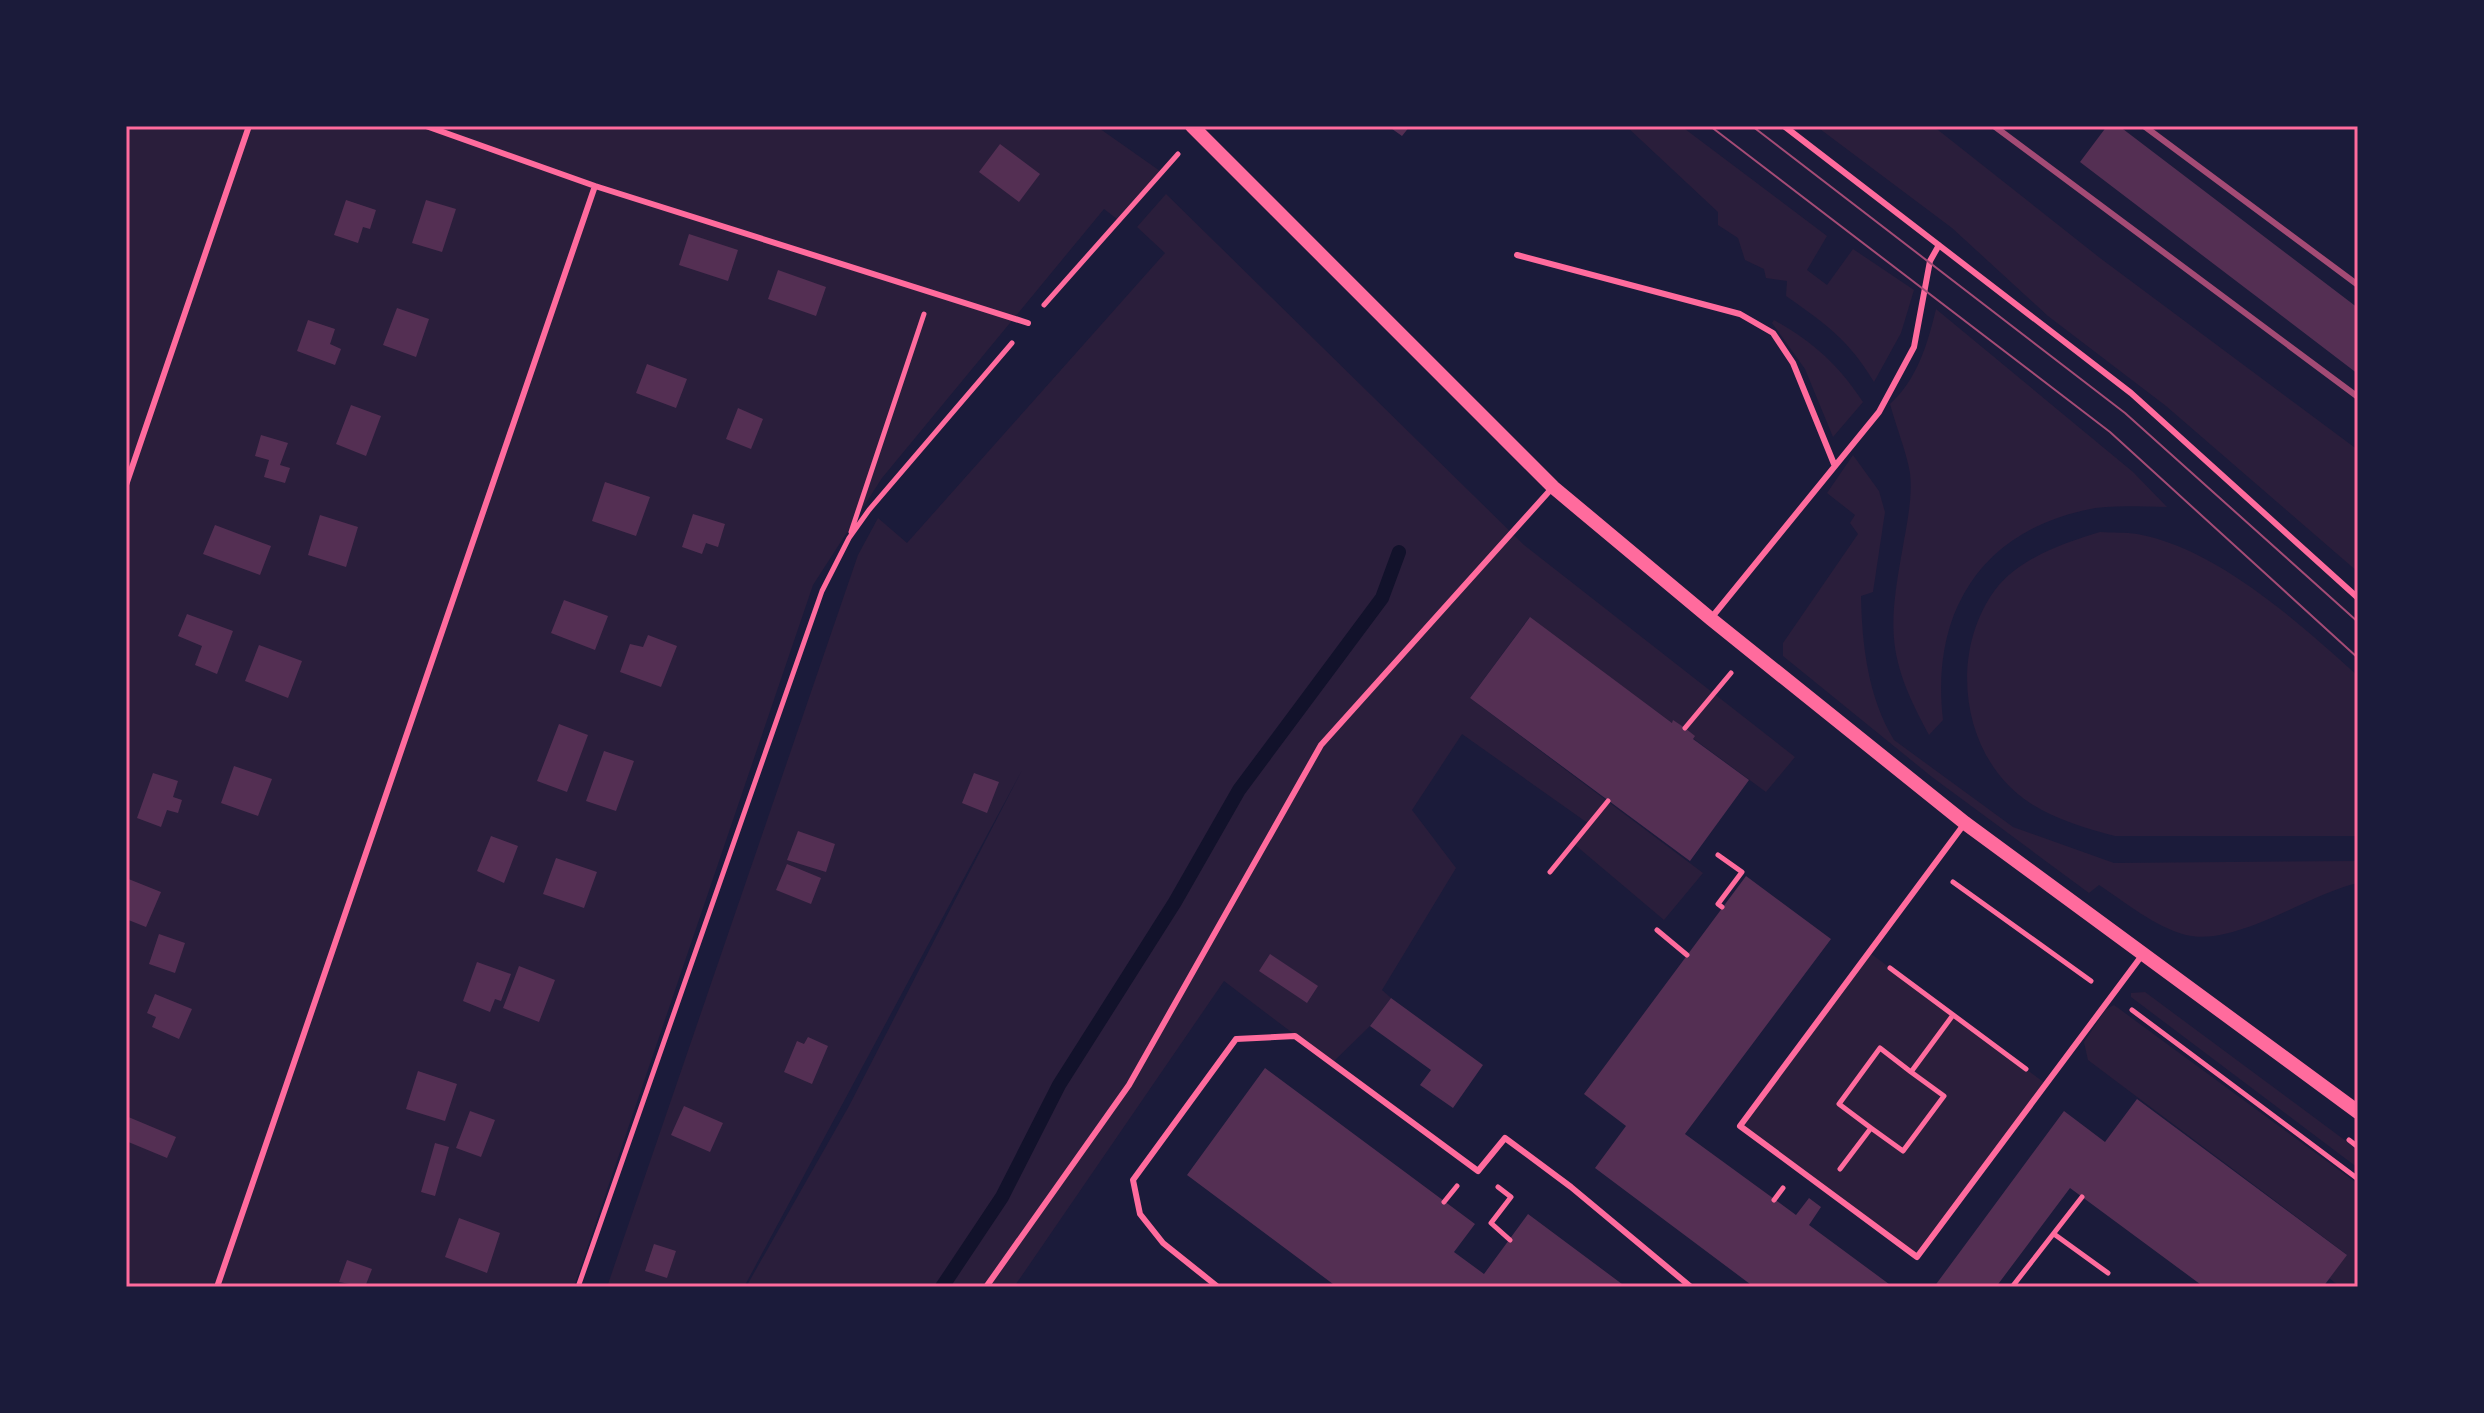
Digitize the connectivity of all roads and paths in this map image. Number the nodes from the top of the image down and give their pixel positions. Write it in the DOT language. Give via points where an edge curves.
graph roads {
  1 [pos="249,126"];
  2 [pos="426,126"];
  3 [pos="1192,126"];
  4 [pos="1784,126"];
  5 [pos="595,186"];
  6 [pos="1939,245"];
  7 [pos="1517,255"];
  8 [pos="930,294"];
  9 [pos="1028,323"];
  10 [pos="1834,464"];
  11 [pos="126,485"];
  12 [pos="1553,487"];
  13 [pos="869,510"];
  14 [pos="849,538"];
  15 [pos="2358,598"];
  16 [pos="1711,619"];
  17 [pos="1749,650"];
  18 [pos="1685,728"];
  19 [pos="1608,801"];
  20 [pos="1965,823"];
  21 [pos="1718,855"];
  22 [pos="1932,868"];
  23 [pos="1550,872"];
  24 [pos="1722,907"];
  25 [pos="1657,930"];
  26 [pos="1870,953"];
  27 [pos="2143,954"];
  28 [pos="1687,955"];
  29 [pos="2112,995"];
  30 [pos="1953,1015"];
  31 [pos="1911,1072"];
  32 [pos="2046,1084"];
  33 [pos="2358,1112"];
  34 [pos="1871,1128"];
  35 [pos="1478,1171"];
  36 [pos="2358,1179"];
  37 [pos="1456,1187"];
  38 [pos="1825,1189"];
  39 [pos="2082,1197"];
  40 [pos="1444,1202"];
  41 [pos="2054,1234"];
  42 [pos="1510,1240"];
  43 [pos="217,1287"];
  44 [pos="578,1287"];
  45 [pos="986,1287"];
  46 [pos="1218,1287"];
  47 [pos="1691,1287"];
  48 [pos="2012,1287"];
  49 [pos="2128,1287"];
  1 -- 11 [label="lane"];
  2 -- 5 [label="lane"];
  3 -- 12 [label="street"];
  4 -- 6 [label="lane"];
  5 -- 8 [label="lane"];
  5 -- 43 [label="lane"];
  6 -- 10 [label="lane" via="1930,261 1914,347 1879,412"];
  6 -- 15 [label="lane" via="2131,393"];
  7 -- 10 [label="lane" via="1740,314 1773,333 1793,363"];
  8 -- 9 [label="lane"];
  8 -- 14 [label="path"];
  10 -- 16 [label="lane"];
  12 -- 16 [label="street"];
  12 -- 45 [label="lane" via="1321,745 1129,1085"];
  13 -- 14 [label="path"];
  14 -- 44 [label="path" via="822,591"];
  16 -- 17 [label="street"];
  17 -- 18 [label="path"];
  17 -- 20 [label="street"];
  19 -- 23 [label="path"];
  20 -- 22 [label="lane"];
  20 -- 27 [label="street"];
  21 -- 24 [label="path" via="1742,872 1718,904"];
  22 -- 26 [label="lane"];
  22 -- 29 [label="path"];
  25 -- 28 [label="path"];
  26 -- 30 [label="path"];
  26 -- 38 [label="lane" via="1740,1126"];
  27 -- 29 [label="lane"];
  27 -- 33 [label="street"];
  29 -- 32 [label="lane"];
  29 -- 36 [label="path"];
  30 -- 31 [label="path"];
  30 -- 32 [label="path"];
  31 -- 34 [label="path" via="1880,1048 1839,1104"];
  31 -- 34 [label="path" via="1944,1096 1903,1151"];
  32 -- 38 [label="lane" via="1917,1257"];
  34 -- 38 [label="path"];
  35 -- 42 [label="path" via="1511,1197 1491,1223"];
  35 -- 46 [label="lane" via="1295,1036 1236,1039 1133,1180 1140,1214 1163,1243"];
  35 -- 47 [label="lane" via="1505,1138"];
  37 -- 40 [label="path"];
  39 -- 41 [label="path"];
  41 -- 48 [label="path"];
  41 -- 49 [label="path"];
}
